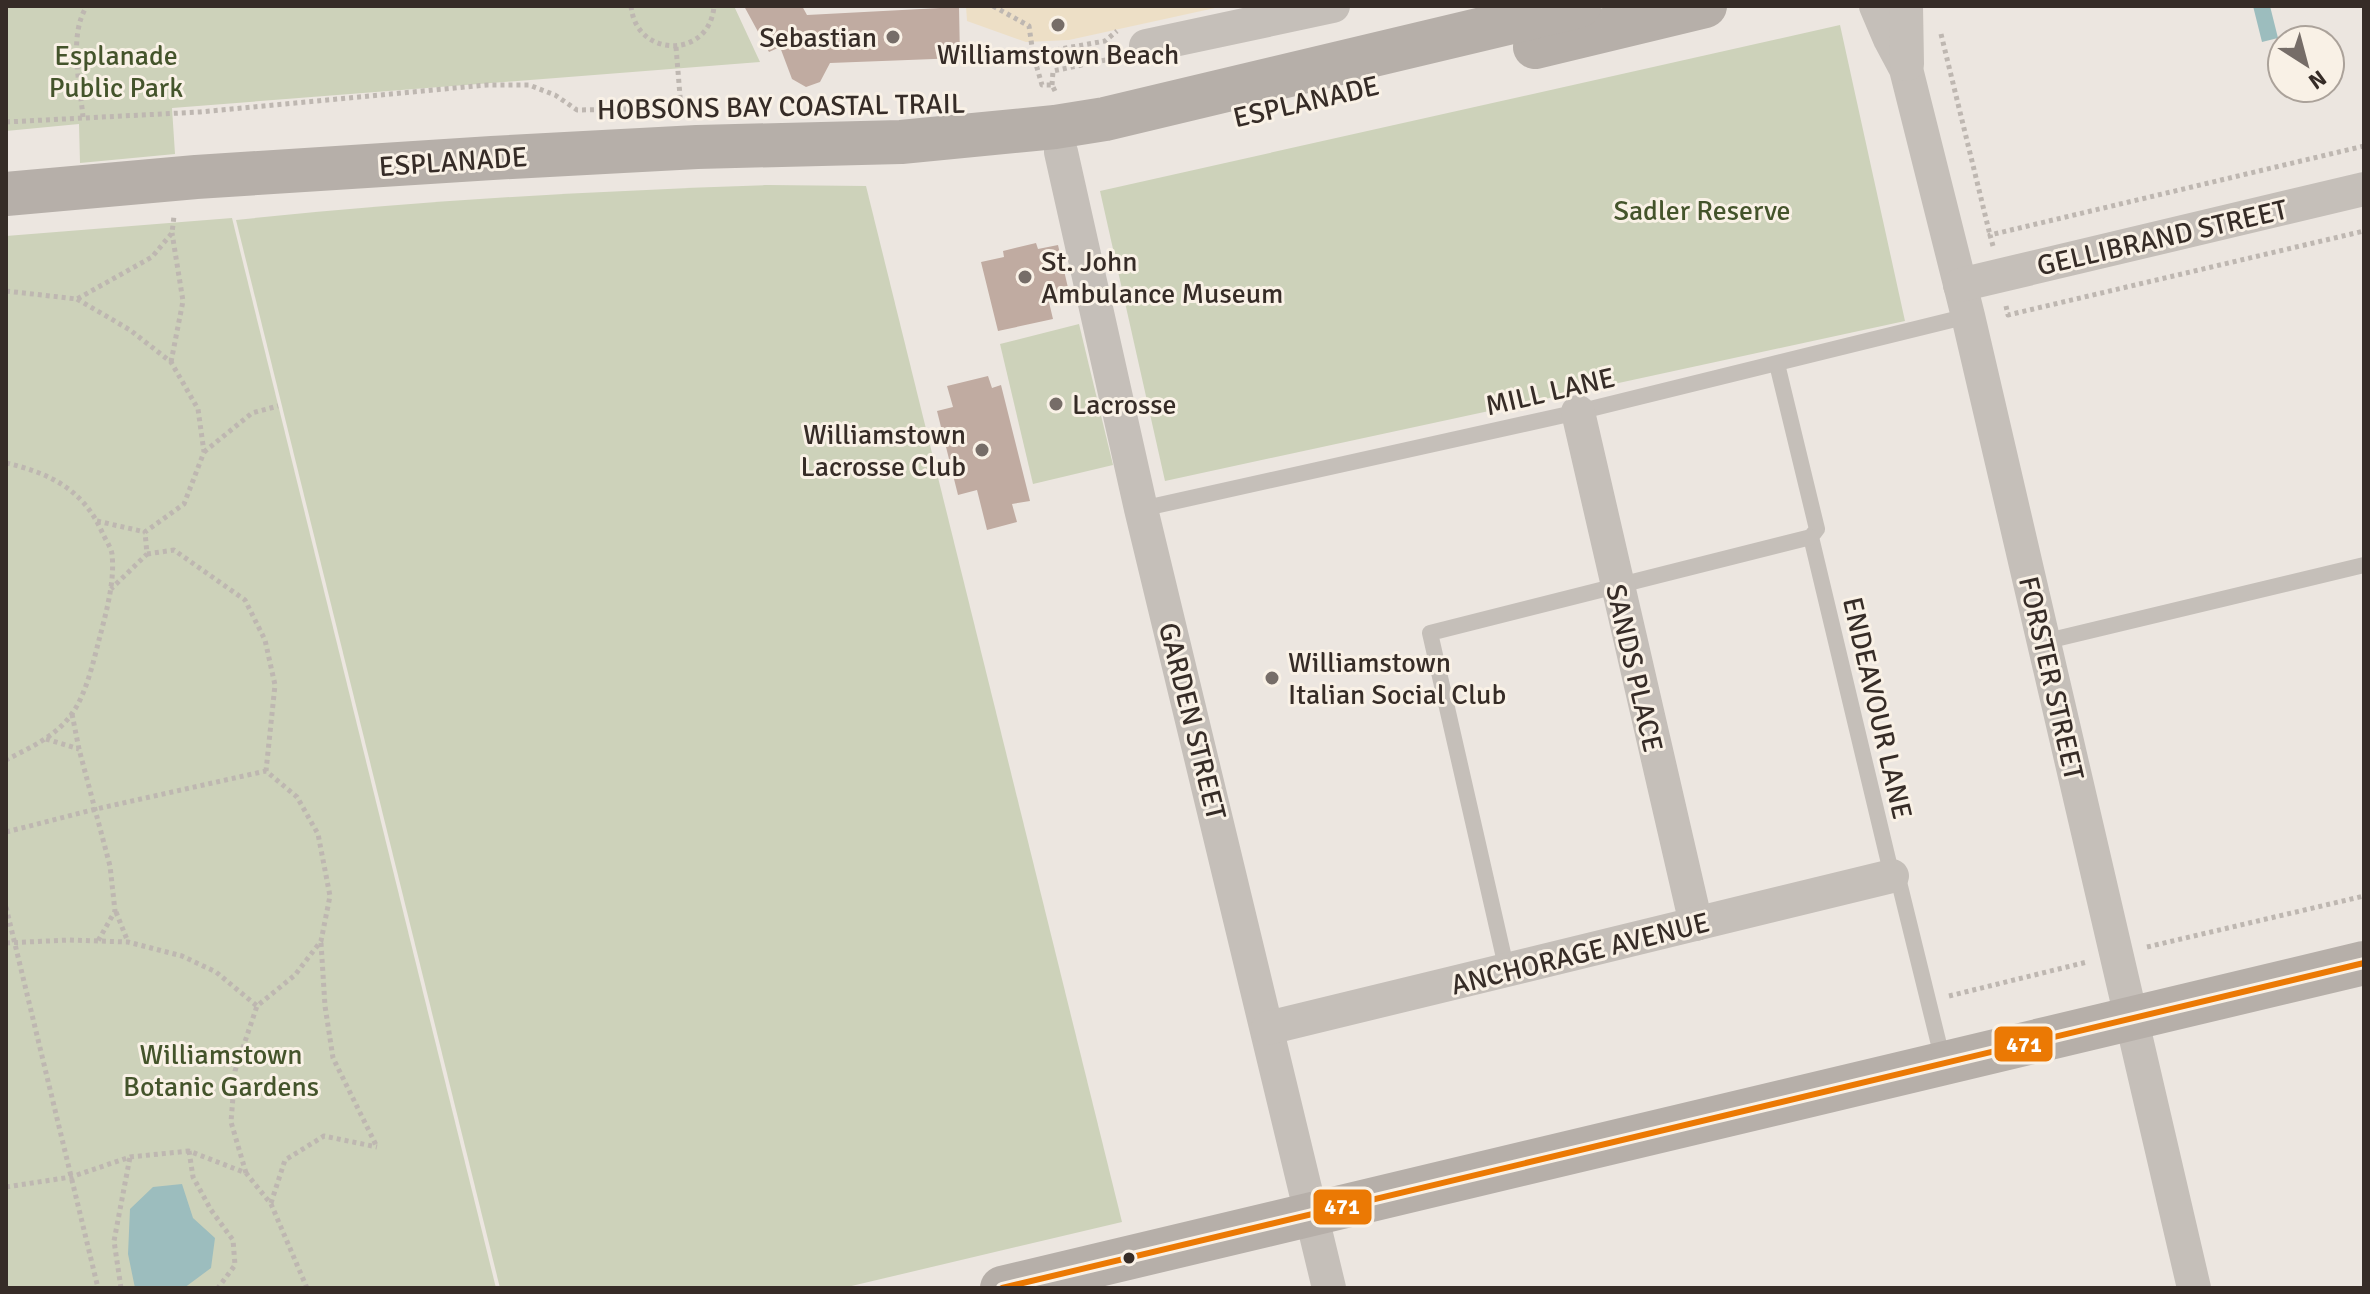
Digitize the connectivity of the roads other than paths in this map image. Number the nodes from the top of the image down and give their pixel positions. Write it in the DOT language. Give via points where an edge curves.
graph roads {
  1 [pos="1333,6"];
  2 [pos="1579,6"];
  3 [pos="1705,6"];
  4 [pos="1876,6"];
  5 [pos="1906,6"];
  6 [pos="1132,38"];
  7 [pos="1906,69"];
  8 [pos="1056,116"];
  9 [pos="2364,189"];
  10 [pos="6,194"];
  11 [pos="1964,300"];
  12 [pos="1777,364"];
  13 [pos="1578,412"];
  14 [pos="1141,509"];
  15 [pos="1811,537"];
  16 [pos="2364,565"];
  17 [pos="1616,585"];
  18 [pos="2043,642"];
  19 [pos="1892,876"];
  20 [pos="1696,924"];
  21 [pos="2364,963"];
  22 [pos="1507,971"];
  23 [pos="2131,1018"];
  24 [pos="1268,1028"];
  25 [pos="1944,1064"];
  26 [pos="1311,1215"];
  27 [pos="1002,1288"];
  28 [pos="1329,1288"];
  29 [pos="2194,1288"];
  1 -- 6 [label="street"];
  2 -- 8 [label="street, ESPLANADE" via="1105,119"];
  3 -- 8 [label="street, ESPLANADE" via="1086,151"];
  4 -- 7 [label="street, FORSTER STREET"];
  5 -- 7 [label="street, FORSTER STREET"];
  7 -- 11 [label="street, FORSTER STREET"];
  8 -- 10 [label="street, ESPLANADE" via="1040,153 901,142 634,150"];
  8 -- 14 [label="street, GARDEN STREET"];
  9 -- 11 [label="street, GELLIBRAND STREET"];
  11 -- 12 [label="lane, MILL LANE"];
  11 -- 18 [label="street, FORSTER STREET"];
  12 -- 13 [label="lane, MILL LANE"];
  12 -- 15 [label="lane, ENDEAVOUR LANE" via="1817,529"];
  13 -- 14 [label="lane, MILL LANE"];
  13 -- 17 [label="street, SANDS PLACE"];
  14 -- 24 [label="street, GARDEN STREET"];
  15 -- 17 [label="lane"];
  15 -- 19 [label="lane, ENDEAVOUR LANE"];
  16 -- 18 [label="lane"];
  17 -- 20 [label="street, SANDS PLACE"];
  17 -- 22 [label="lane" via="1430,633"];
  18 -- 23 [label="street, FORSTER STREET"];
  19 -- 20 [label="street, ANCHORAGE AVENUE"];
  19 -- 25 [label="lane, ENDEAVOUR LANE" via="1899,882"];
  20 -- 22 [label="street, ANCHORAGE AVENUE"];
  21 -- 23 [label="street"];
  22 -- 24 [label="street, ANCHORAGE AVENUE"];
  23 -- 25 [label="street"];
  23 -- 29 [label="street, FORSTER STREET"];
  24 -- 26 [label="street, GARDEN STREET"];
  25 -- 26 [label="street"];
  26 -- 27 [label="street"];
  26 -- 28 [label="street, GARDEN STREET"];
}
